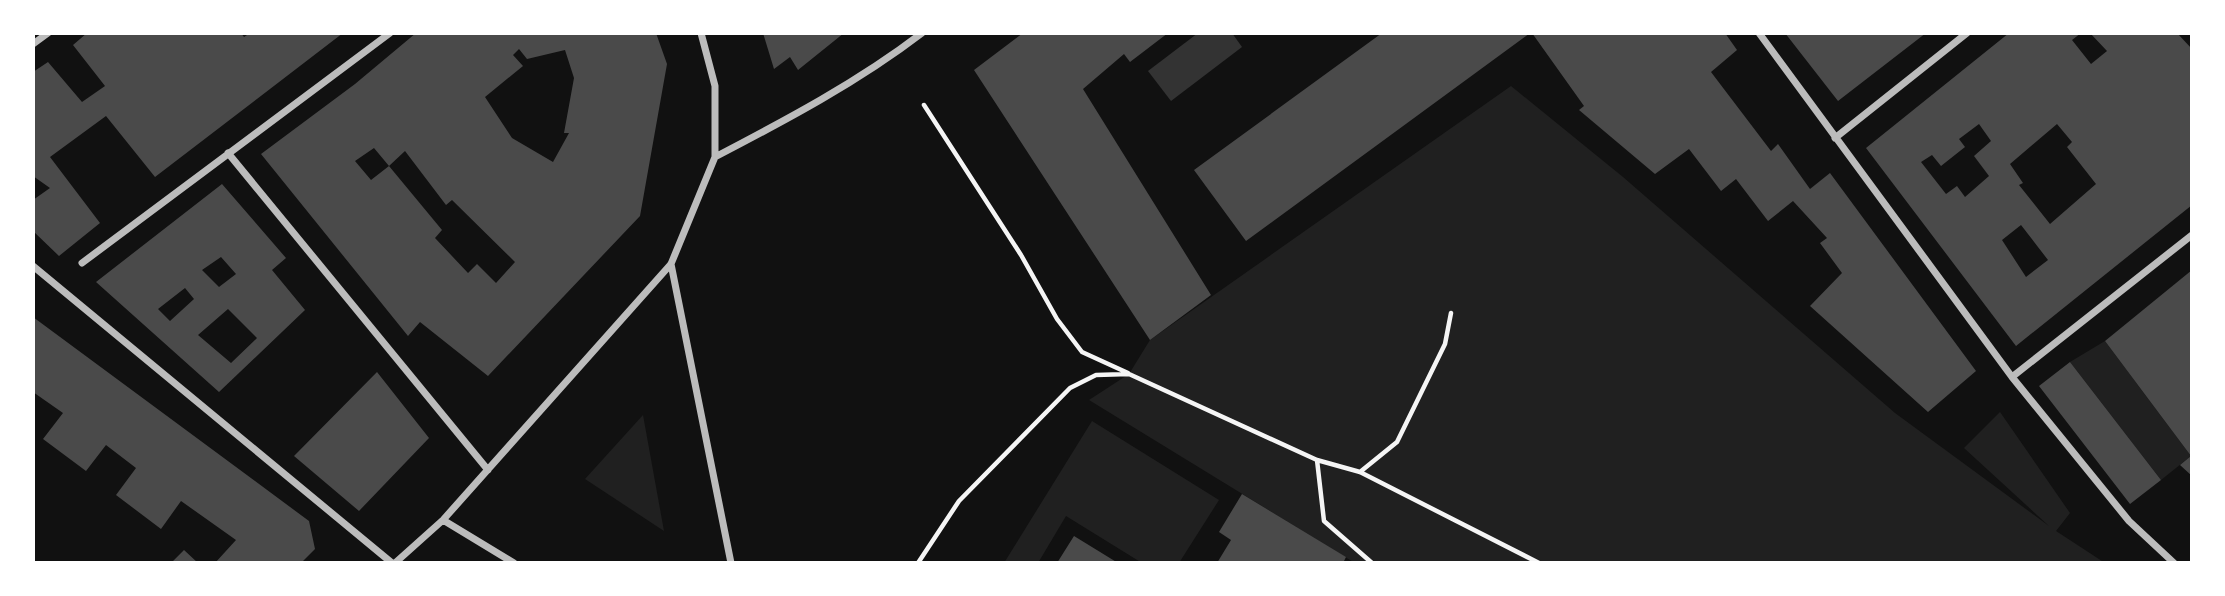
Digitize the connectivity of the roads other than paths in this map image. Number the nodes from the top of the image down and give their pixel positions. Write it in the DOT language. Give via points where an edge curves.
graph roads {
  1 [pos="48,33"];
  2 [pos="390,33"];
  3 [pos="701,33"];
  4 [pos="922,33"];
  5 [pos="1759,33"];
  6 [pos="1966,33"];
  7 [pos="33,44"];
  8 [pos="1835,138"];
  9 [pos="228,153"];
  10 [pos="715,157"];
  11 [pos="2192,234"];
  12 [pos="82,263"];
  13 [pos="671,264"];
  14 [pos="33,266"];
  15 [pos="2012,377"];
  16 [pos="488,470"];
  17 [pos="443,520"];
  18 [pos="394,563"];
  19 [pos="514,563"];
  20 [pos="731,563"];
  21 [pos="2174,563"];
  1 -- 7 [label="street"];
  2 -- 9 [label="street"];
  3 -- 10 [label="street" via="715,86"];
  4 -- 10 [label="street" via="803,111"];
  5 -- 8 [label="street"];
  6 -- 8 [label="street"];
  8 -- 15 [label="street"];
  9 -- 12 [label="street"];
  9 -- 16 [label="street"];
  10 -- 13 [label="street"];
  11 -- 15 [label="street"];
  13 -- 16 [label="street"];
  13 -- 20 [label="street"];
  14 -- 18 [label="street"];
  15 -- 21 [label="street" via="2129,521"];
  16 -- 17 [label="street"];
  17 -- 18 [label="street"];
  17 -- 19 [label="street"];
}
